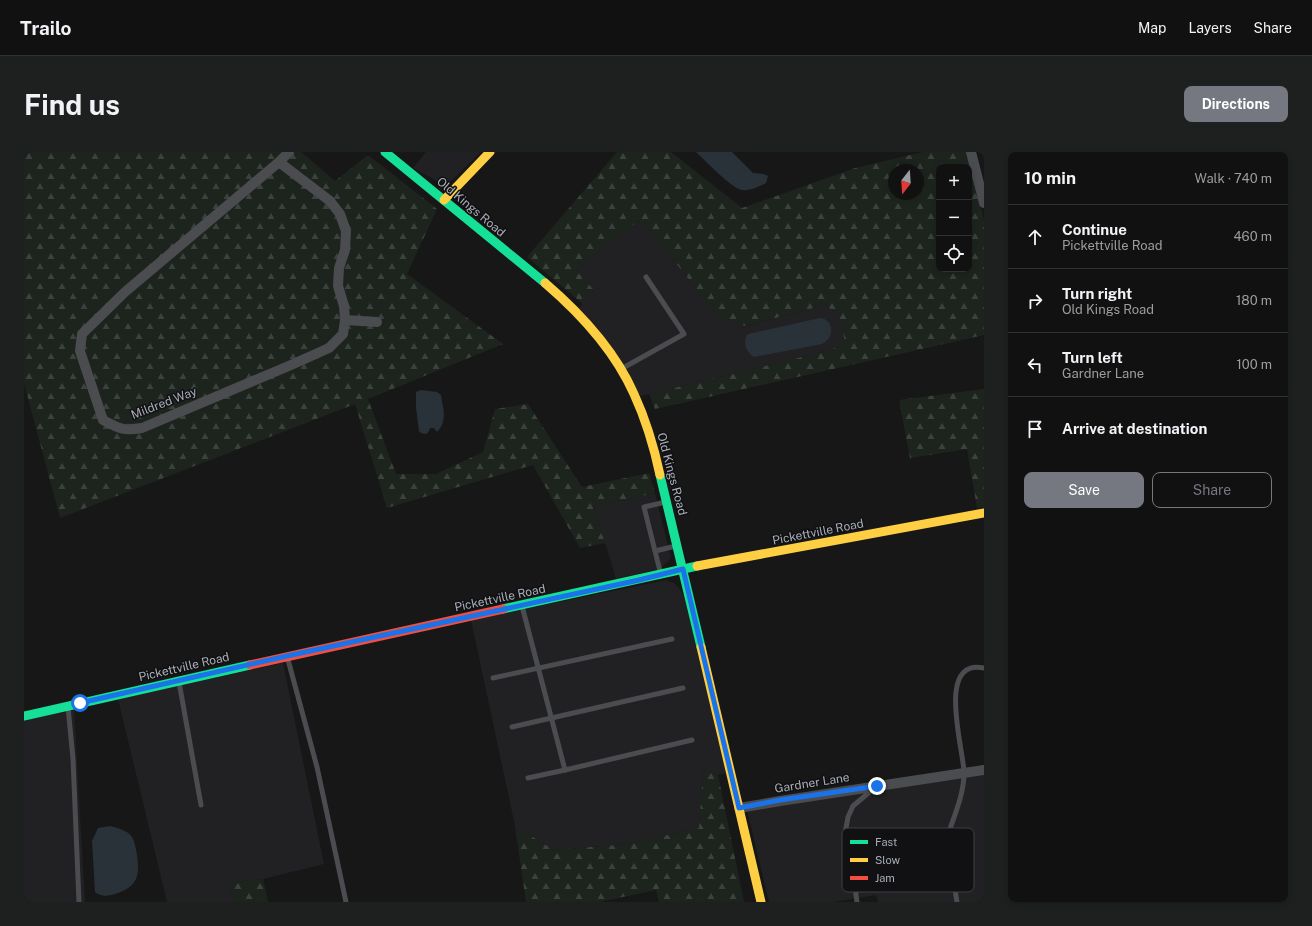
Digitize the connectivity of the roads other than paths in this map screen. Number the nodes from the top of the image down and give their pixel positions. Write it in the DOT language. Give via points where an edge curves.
graph roads {
  1 [pos="289,152"];
  2 [pos="386,152"];
  3 [pos="490,152"];
  4 [pos="971,152"];
  5 [pos="279,162"];
  6 [pos="982,185"];
  7 [pos="444,200"];
  8 [pos="984,202"];
  9 [pos="646,277"];
  10 [pos="345,320"];
  11 [pos="377,322"];
  12 [pos="620,369"];
  13 [pos="667,502"];
  14 [pos="984,513"];
  15 [pos="677,546"];
  16 [pos="654,551"];
  17 [pos="683,569"];
  18 [pos="661,575"];
  19 [pos="522,606"];
  20 [pos="672,639"];
  21 [pos="287,656"];
  22 [pos="538,668"];
  23 [pos="984,668"];
  24 [pos="493,678"];
  25 [pos="179,681"];
  26 [pos="683,688"];
  27 [pos="68,706"];
  28 [pos="24,716"];
  29 [pos="552,718"];
  30 [pos="512,727"];
  31 [pos="692,740"];
  32 [pos="565,770"];
  33 [pos="984,770"];
  34 [pos="964,773"];
  35 [pos="528,778"];
  36 [pos="877,786"];
  37 [pos="201,805"];
  38 [pos="739,808"];
  39 [pos="847,828"];
  40 [pos="949,828"];
  41 [pos="856,892"];
  42 [pos="955,892"];
  43 [pos="79,902"];
  44 [pos="346,902"];
  45 [pos="761,902"];
  46 [pos="857,902"];
  47 [pos="957,902"];
  1 -- 5 [label="street, Mildred Way"];
  2 -- 7 [label="street, Old Kings Road"];
  3 -- 7 [label="street"];
  4 -- 6 [label="street"];
  5 -- 10 [label="street, Mildred Way" via="330,201 340,214 346,231 338,286"];
  5 -- 10 [label="street, Mildred Way" via="125,292 82,334 80,351 103,420 127,431 142,428 329,348 343,334"];
  6 -- 8 [label="street"];
  7 -- 12 [label="street, Old Kings Road" via="577,313 602,341"];
  9 -- 12 [label="lane" via="684,334"];
  10 -- 11 [label="street"];
  12 -- 13 [label="street, Old Kings Road" via="641,410"];
  13 -- 15 [label="street, Old Kings Road"];
  13 -- 16 [label="lane" via="644,507"];
  14 -- 17 [label="street, Pickettville Road"];
  15 -- 16 [label="lane"];
  15 -- 17 [label="street, Old Kings Road"];
  16 -- 18 [label="lane"];
  17 -- 18 [label="street, Pickettville Road"];
  17 -- 38 [label="street, Old Kings Road"];
  18 -- 19 [label="street, Pickettville Road"];
  19 -- 21 [label="street, Pickettville Road"];
  19 -- 22 [label="lane"];
  20 -- 22 [label="lane"];
  21 -- 25 [label="street, Pickettville Road"];
  21 -- 44 [label="lane" via="317,767"];
  22 -- 24 [label="lane"];
  22 -- 29 [label="lane"];
  23 -- 34 [label="lane" via="979,666 969,669 958,680 955,706"];
  25 -- 27 [label="street, Pickettville Road"];
  25 -- 37 [label="lane"];
  26 -- 29 [label="lane"];
  27 -- 28 [label="street, Pickettville Road"];
  27 -- 43 [label="lane" via="73,759"];
  29 -- 30 [label="lane"];
  29 -- 32 [label="lane"];
  31 -- 32 [label="lane"];
  32 -- 35 [label="lane"];
  33 -- 34 [label="street, Gardner Lane"];
  34 -- 36 [label="street, Gardner Lane"];
  34 -- 40 [label="lane" via="961,796"];
  36 -- 38 [label="street, Gardner Lane"];
  36 -- 39 [label="lane" via="853,806"];
  38 -- 45 [label="street, Old Kings Road"];
  41 -- 46 [label="lane"];
  42 -- 47 [label="lane"];
}
